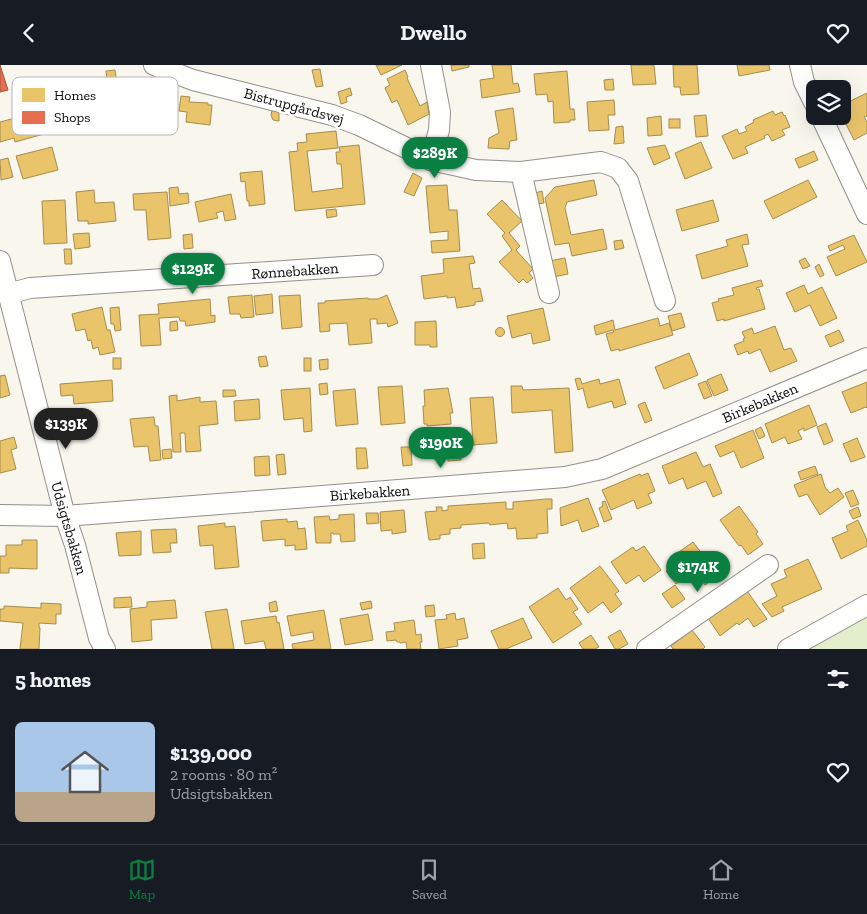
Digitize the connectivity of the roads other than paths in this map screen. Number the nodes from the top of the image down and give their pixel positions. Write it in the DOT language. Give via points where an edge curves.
graph roads {
  1 [pos="154,65"];
  2 [pos="431,65"];
  3 [pos="800,65"];
  4 [pos="806,86"];
  5 [pos="825,125"];
  6 [pos="431,159"];
  7 [pos="521,172"];
  8 [pos="867,214"];
  9 [pos="0,261"];
  10 [pos="373,265"];
  11 [pos="549,293"];
  12 [pos="8,295"];
  13 [pos="665,301"];
  14 [pos="867,358"];
  15 [pos="0,515"];
  16 [pos="65,516"];
  17 [pos="768,565"];
  18 [pos="867,605"];
  19 [pos="105,649"];
  20 [pos="647,649"];
  21 [pos="788,649"];
  1 -- 6 [label="street, Bistrupgårdsvej" via="193,80 332,115"];
  2 -- 6 [label="street" via="440,112"];
  3 -- 4 [label="street"];
  5 -- 8 [label="street"];
  6 -- 7 [label="street, Bistrupgårdsvej" via="476,170"];
  7 -- 11 [label="street"];
  7 -- 13 [label="street, Bistrupgårdsvej" via="601,162 618,168 628,181"];
  9 -- 12 [label="street, Udsigtsbakken"];
  10 -- 12 [label="street, Rønnebakken" via="30,288"];
  12 -- 16 [label="street, Udsigtsbakken"];
  14 -- 16 [label="street, Birkebakken" via="602,469 565,477"];
  15 -- 16 [label="street, Birkebakken"];
  16 -- 19 [label="street, Udsigtsbakken" via="99,638"];
  17 -- 20 [label="street"];
  18 -- 21 [label="street"];
}
